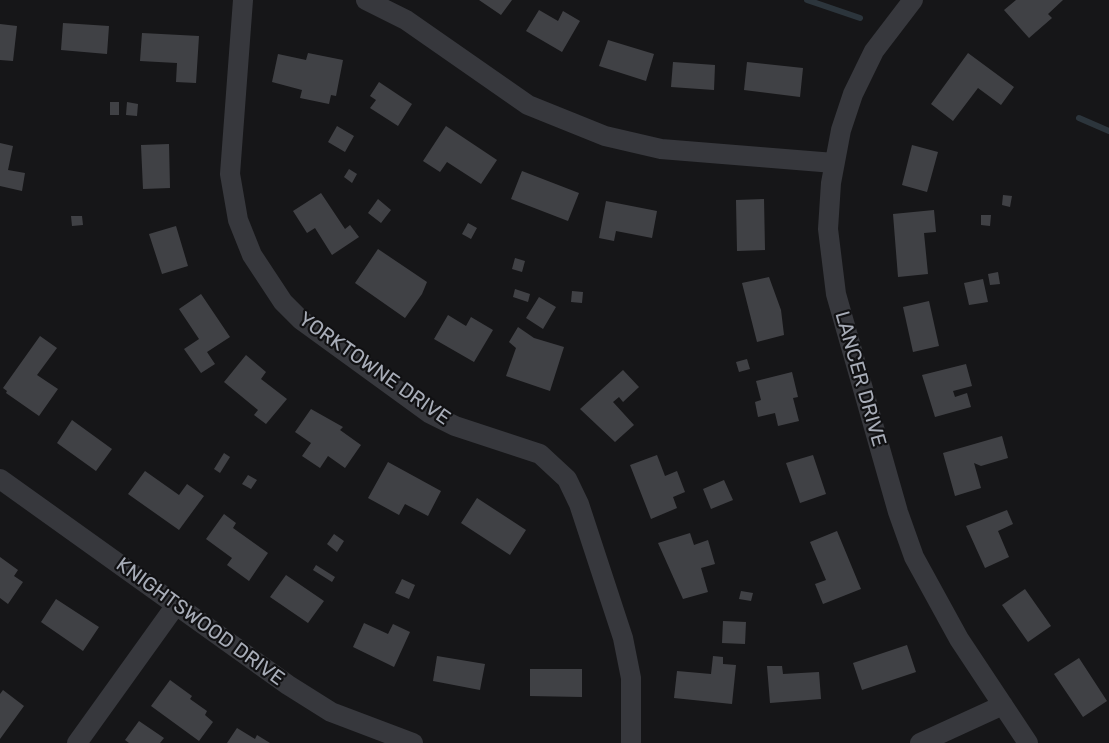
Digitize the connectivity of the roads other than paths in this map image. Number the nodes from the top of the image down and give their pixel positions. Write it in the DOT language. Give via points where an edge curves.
graph roads {
  1 [pos="243,0"];
  2 [pos="366,0"];
  3 [pos="913,0"];
  4 [pos="834,163"];
  5 [pos="0,479"];
  6 [pos="176,605"];
  7 [pos="1004,705"];
  8 [pos="77,743"];
  9 [pos="412,743"];
  10 [pos="632,743"];
  11 [pos="920,743"];
  12 [pos="1028,743"];
  1 -- 10 [label="street, YORKTOWNE DRIVE" via="230,174 238,220 252,255 283,302 301,320 429,413 466,430 540,454 567,479 579,504 622,638 631,678"];
  2 -- 4 [label="street" via="406,20 528,105 605,136 661,149"];
  3 -- 4 [label="street, LANCER DRIVE" via="885,34 853,94"];
  4 -- 7 [label="street, LANCER DRIVE" via="828,229 836,294 898,512 914,557 936,600"];
  5 -- 6 [label="street, KNIGHTSWOOD DRIVE"];
  6 -- 8 [label="street"];
  6 -- 9 [label="street, KNIGHTSWOOD DRIVE" via="331,712"];
  7 -- 11 [label="street"];
  7 -- 12 [label="street, LANCER DRIVE"];
}
